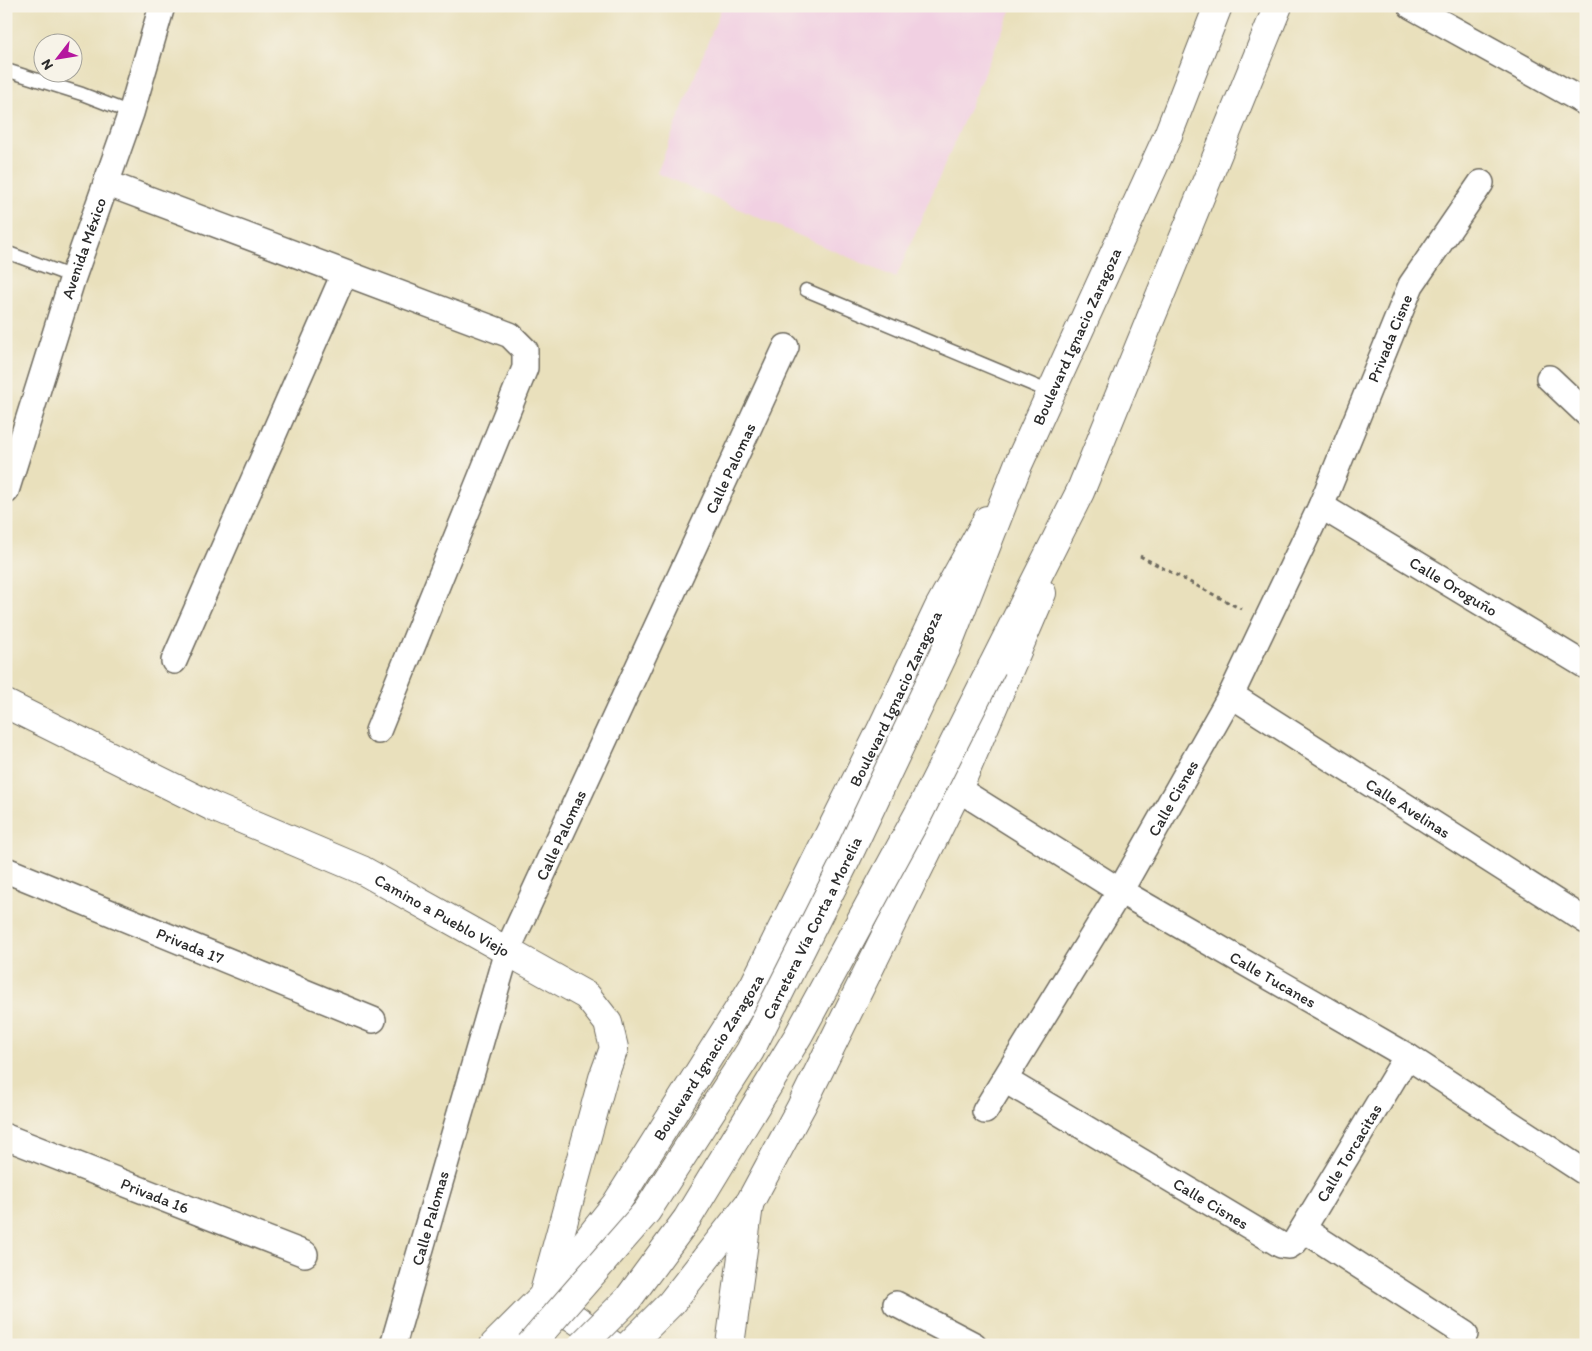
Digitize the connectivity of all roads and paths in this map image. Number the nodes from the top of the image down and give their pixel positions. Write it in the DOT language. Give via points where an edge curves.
graph roads {
  1 [pos="162,6"];
  2 [pos="1218,6"];
  3 [pos="1278,6"];
  4 [pos="1410,6"];
  5 [pos="6,70"];
  6 [pos="1586,103"];
  7 [pos="131,114"];
  8 [pos="106,183"];
  9 [pos="1481,183"];
  10 [pos="6,252"];
  11 [pos="344,274"];
  12 [pos="73,277"];
  13 [pos="806,290"];
  14 [pos="786,347"];
  15 [pos="1549,378"];
  16 [pos="1050,392"];
  17 [pos="1586,413"];
  18 [pos="1018,464"];
  19 [pos="8,484"];
  20 [pos="1080,492"];
  21 [pos="1321,506"];
  22 [pos="1140,556"];
  23 [pos="1266,622"];
  24 [pos="174,661"];
  25 [pos="1586,666"];
  26 [pos="1231,695"];
  27 [pos="6,704"];
  28 [pos="378,731"];
  29 [pos="958,789"];
  30 [pos="6,870"];
  31 [pos="1120,891"];
  32 [pos="1586,921"];
  33 [pos="507,951"];
  34 [pos="373,1020"];
  35 [pos="1407,1056"];
  36 [pos="1005,1080"];
  37 [pos="985,1112"];
  38 [pos="6,1137"];
  39 [pos="1586,1173"];
  40 [pos="750,1202"];
  41 [pos="1296,1237"];
  42 [pos="305,1254"];
  43 [pos="543,1296"];
  44 [pos="896,1304"];
  45 [pos="1465,1334"];
  46 [pos="394,1345"];
  47 [pos="494,1345"];
  48 [pos="530,1345"];
  49 [pos="582,1345"];
  50 [pos="612,1345"];
  51 [pos="629,1345"];
  52 [pos="730,1345"];
  53 [pos="974,1345"];
  1 -- 7 [label="street, Avenida México"];
  2 -- 16 [label="main road, Boulevard Ignacio Zaragoza" via="1168,135"];
  3 -- 20 [label="main road"];
  4 -- 6 [label="street"];
  5 -- 7 [label="lane" via="82,94"];
  7 -- 8 [label="street, Avenida México"];
  8 -- 11 [label="street"];
  8 -- 12 [label="street, Avenida México"];
  9 -- 21 [label="street, Privada Cisne" via="1411,286"];
  10 -- 12 [label="lane"];
  11 -- 24 [label="street"];
  11 -- 28 [label="street" via="510,335 525,350 525,368"];
  12 -- 19 [label="street, Avenida México"];
  13 -- 16 [label="lane"];
  14 -- 33 [label="street, Calle Palomas"];
  15 -- 17 [label="street"];
  16 -- 18 [label="main road, Boulevard Ignacio Zaragoza"];
  18 -- 43 [label="main road, Boulevard Ignacio Zaragoza" via="939,607 754,985 616,1204"];
  18 -- 48 [label="main road, Carretera Vía Corta a Morelia, bridge" via="946,649 846,862 750,1052 647,1211"];
  20 -- 29 [label="main road" via="1066,536"];
  20 -- 49 [label="main road, bridge" via="919,813 798,1036 687,1219 628,1299"];
  21 -- 23 [label="street, Calle Cisnes"];
  21 -- 25 [label="street, Calle Oroguño"];
  22 -- 23 [label="path"];
  23 -- 26 [label="street, Calle Cisnes"];
  26 -- 31 [label="street, Calle Cisnes"];
  26 -- 32 [label="street, Calle Avelinas"];
  27 -- 33 [label="main road, Camino a Pueblo Viejo" via="213,806 362,870"];
  29 -- 31 [label="street, Calle Tucanes"];
  29 -- 40 [label="main road" via="801,1107"];
  30 -- 34 [label="street, Privada 17"];
  31 -- 35 [label="street, Calle Tucanes"];
  31 -- 36 [label="street, Calle Cisnes"];
  33 -- 43 [label="main road, Camino a Pueblo Viejo" via="587,996 608,1023 614,1048"];
  33 -- 46 [label="street, Calle Palomas"];
  35 -- 39 [label="street, Calle Tucanes"];
  35 -- 41 [label="street, Calle Torcacitas"];
  36 -- 37 [label="street, Calle Cisnes"];
  36 -- 41 [label="street, Calle Cisnes" via="1281,1245"];
  38 -- 42 [label="street, Privada 16"];
  40 -- 51 [label="main road" via="671,1303"];
  40 -- 52 [label="main road"];
  41 -- 45 [label="street, Calle Cisnes"];
  43 -- 47 [label="main road, Boulevard Ignacio Zaragoza"];
  43 -- 50 [label="main road"];
  44 -- 53 [label="street"];
}
